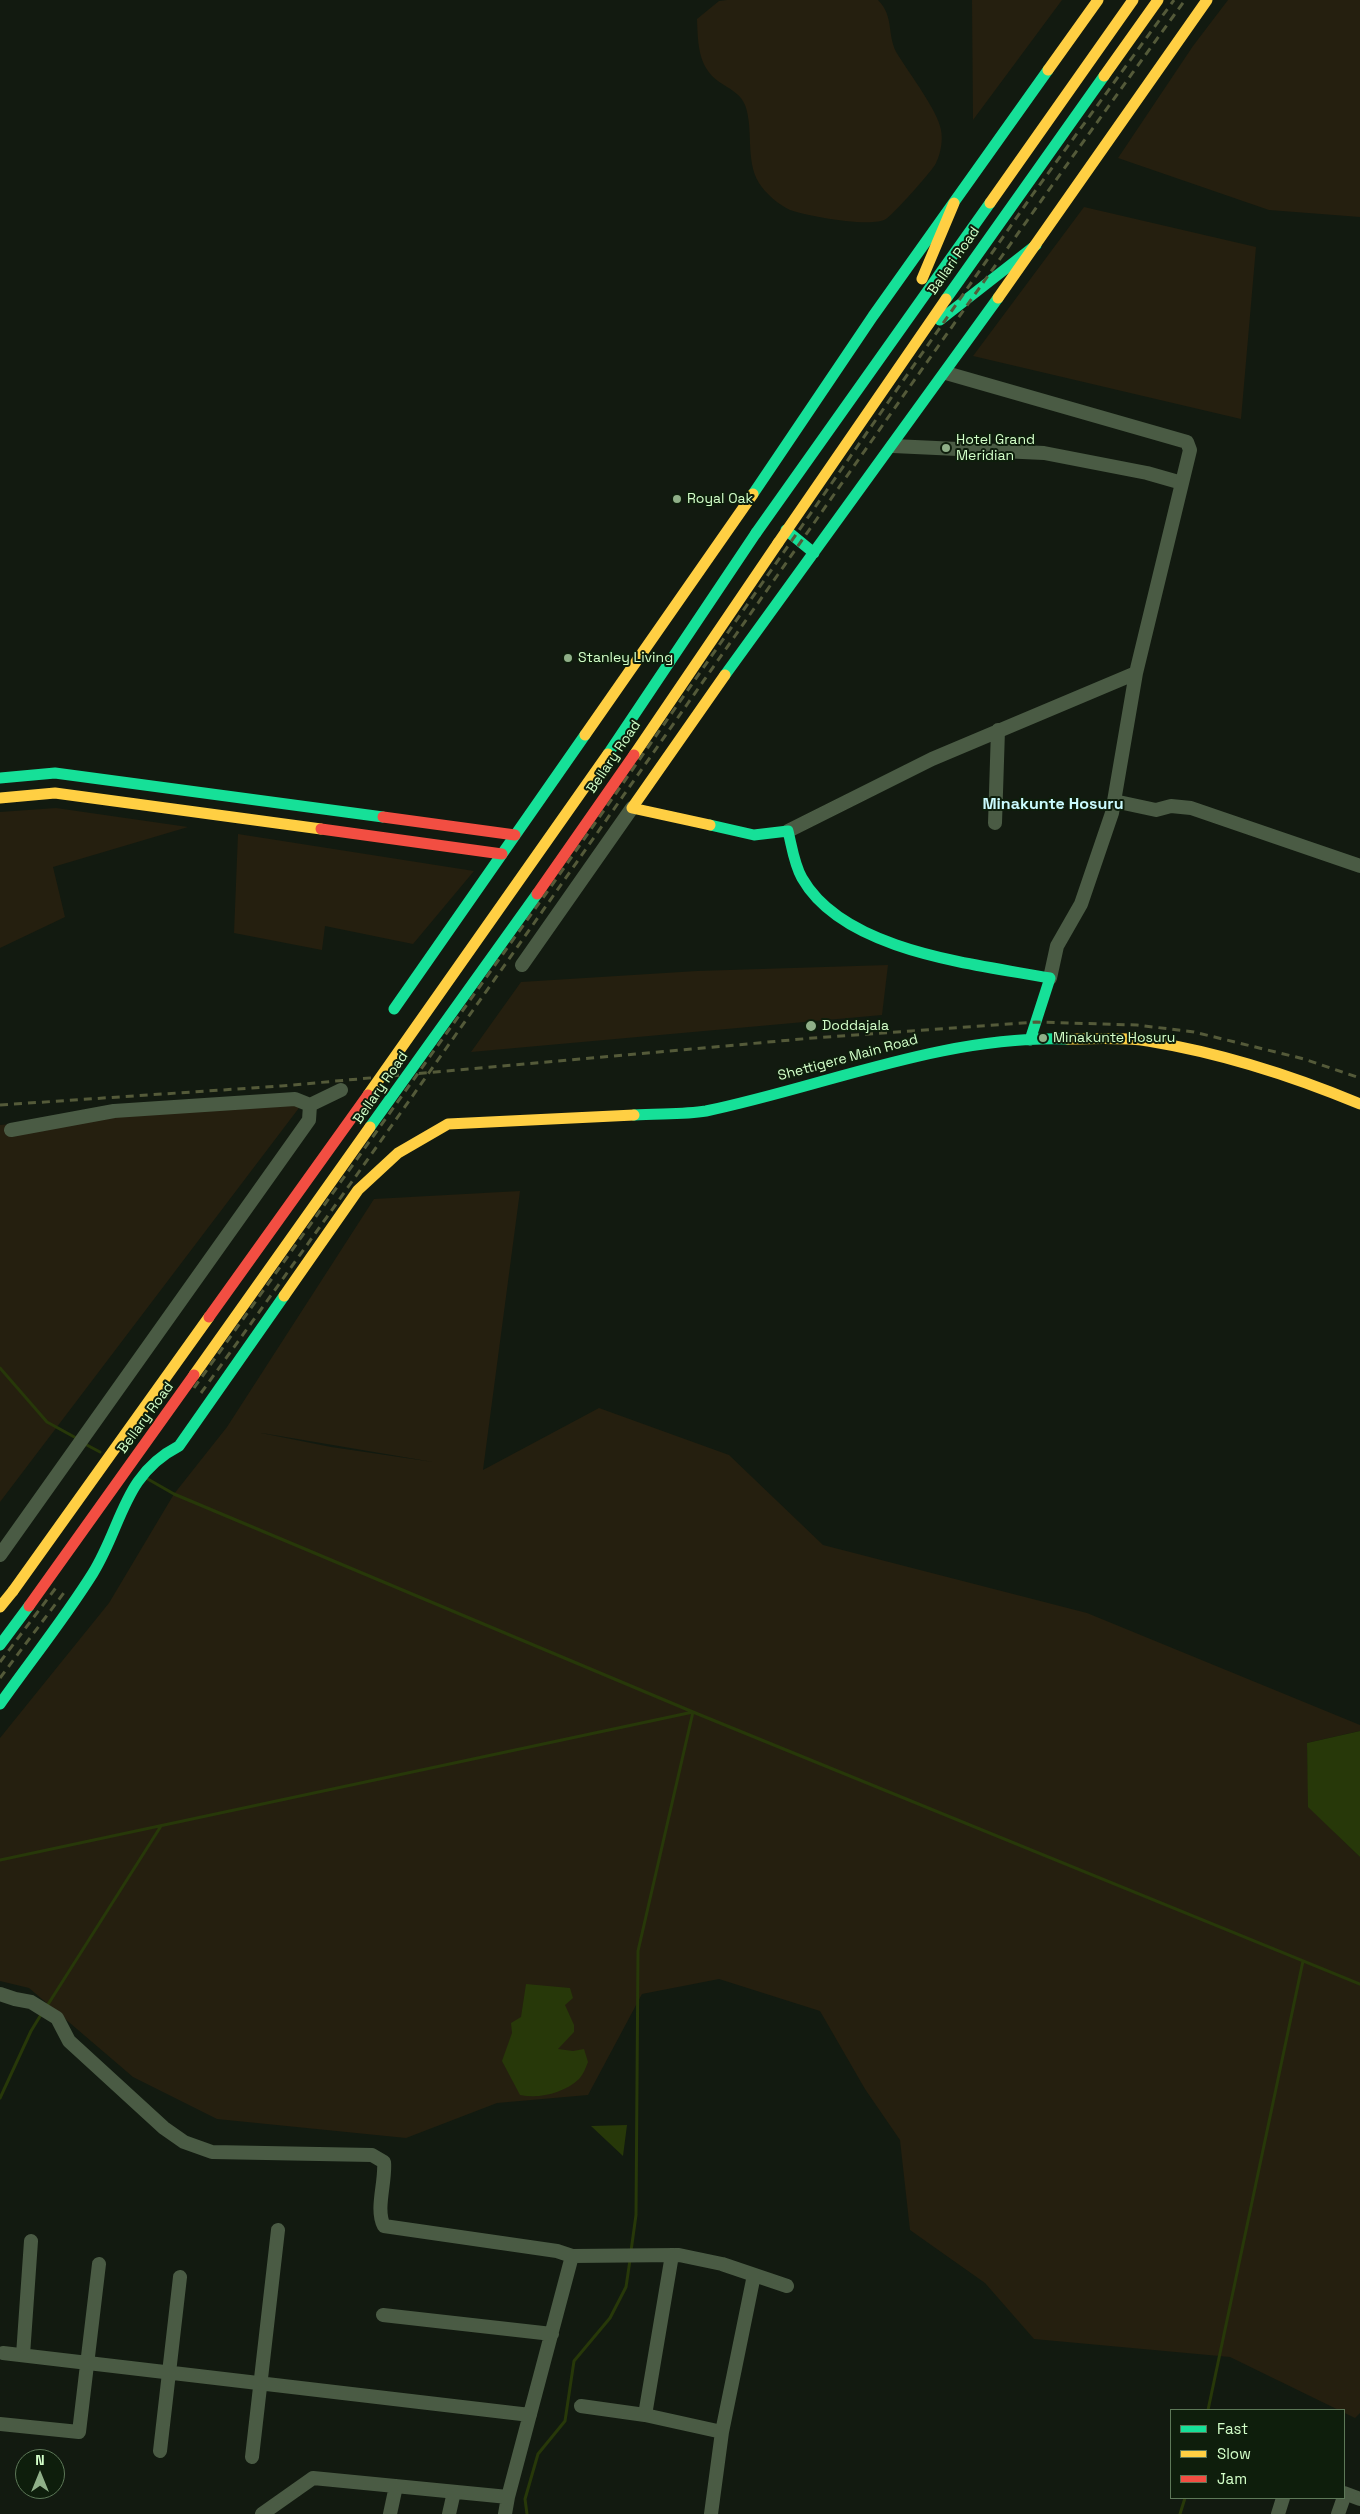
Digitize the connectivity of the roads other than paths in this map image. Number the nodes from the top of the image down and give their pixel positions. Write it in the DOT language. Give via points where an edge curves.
graph roads {
  1 [pos="1098,0"];
  2 [pos="1133,0"];
  3 [pos="1158,0"];
  4 [pos="1207,0"];
  5 [pos="954,203"];
  6 [pos="1036,245"];
  7 [pos="898,331"];
  8 [pos="919,337"];
  9 [pos="946,373"];
  10 [pos="893,446"];
  11 [pos="1182,483"];
  12 [pos="786,530"];
  13 [pos="756,533"];
  14 [pos="778,543"];
  15 [pos="814,553"];
  16 [pos="1136,672"];
  17 [pos="998,730"];
  18 [pos="0,778"];
  19 [pos="0,798"];
  20 [pos="1114,801"];
  21 [pos="632,808"];
  22 [pos="995,823"];
  23 [pos="788,831"];
  24 [pos="515,835"];
  25 [pos="502,854"];
  26 [pos="1360,866"];
  27 [pos="522,966"];
  28 [pos="1050,978"];
  29 [pos="394,1008"];
  30 [pos="1030,1040"];
  31 [pos="341,1090"];
  32 [pos="1360,1104"];
  33 [pos="310,1105"];
  34 [pos="11,1130"];
  35 [pos="0,1554"];
  36 [pos="0,1607"];
  37 [pos="0,1645"];
  38 [pos="0,1704"];
  39 [pos="0,1994"];
  40 [pos="278,2230"];
  41 [pos="31,2241"];
  42 [pos="672,2255"];
  43 [pos="572,2256"];
  44 [pos="99,2264"];
  45 [pos="754,2275"];
  46 [pos="180,2277"];
  47 [pos="787,2286"];
  48 [pos="383,2315"];
  49 [pos="552,2334"];
  50 [pos="3,2353"];
  51 [pos="23,2355"];
  52 [pos="88,2363"];
  53 [pos="169,2372"];
  54 [pos="262,2384"];
  55 [pos="581,2406"];
  56 [pos="530,2415"];
  57 [pos="644,2415"];
  58 [pos="0,2424"];
  59 [pos="722,2432"];
  60 [pos="160,2450"];
  61 [pos="252,2457"];
  62 [pos="396,2486"];
  63 [pos="454,2492"];
  64 [pos="1345,2493"];
  65 [pos="508,2497"];
  66 [pos="1283,2499"];
  67 [pos="1342,2499"];
  68 [pos="1360,2499"];
  69 [pos="262,2514"];
  70 [pos="390,2514"];
  71 [pos="449,2514"];
  72 [pos="505,2514"];
  73 [pos="712,2514"];
  74 [pos="1278,2514"];
  75 [pos="1338,2514"];
  1 -- 5 [label="main road"];
  2 -- 7 [label="main road, Ballari Road"];
  3 -- 8 [label="main road, Ballari Road"];
  4 -- 6 [label="main road"];
  5 -- 7 [label="main road"];
  5 -- 24 [label="main road"];
  6 -- 8 [label="main road"];
  6 -- 9 [label="main road"];
  7 -- 13 [label="main road, Ballari Road"];
  8 -- 12 [label="main road, Ballari Road"];
  9 -- 10 [label="main road"];
  9 -- 11 [label="street" via="1187,442 1190,450"];
  10 -- 11 [label="street" via="1044,453"];
  10 -- 15 [label="main road"];
  11 -- 16 [label="street"];
  12 -- 14 [label="main road, Ballari Road"];
  12 -- 15 [label="main road"];
  13 -- 36 [label="main road, Bellary Road, bridge" via="589,783 469,954"];
  14 -- 37 [label="main road, Bellary Road, bridge" via="602,802"];
  15 -- 21 [label="main road"];
  16 -- 17 [label="street"];
  16 -- 20 [label="street"];
  17 -- 22 [label="street"];
  17 -- 23 [label="street"];
  18 -- 24 [label="main road" via="55,773"];
  19 -- 25 [label="main road" via="55,794"];
  20 -- 26 [label="street" via="1156,810 1171,806 1191,808"];
  20 -- 28 [label="street" via="1081,904 1057,946"];
  21 -- 23 [label="main road" via="754,835"];
  21 -- 27 [label="street"];
  23 -- 28 [label="main road" via="804,882 847,923 869,936 912,950"];
  24 -- 25 [label="main road"];
  25 -- 29 [label="main road"];
  28 -- 30 [label="main road"];
  30 -- 32 [label="main road, Shettigere Main Road" via="1146,1041 1252,1066"];
  30 -- 38 [label="main road, Shettigere Main Road" via="929,1052 704,1110 448,1124 398,1153 358,1190 179,1446 165,1451 146,1470 124,1502 95,1571"];
  31 -- 33 [label="street"];
  33 -- 34 [label="street" via="295,1099 114,1112 82,1115"];
  33 -- 35 [label="street" via="308,1120"];
  39 -- 43 [label="street" via="31,2002 57,2018 69,2041 164,2128 184,2142 212,2152 372,2155 384,2162 386,2174 380,2219 384,2226 557,2251"];
  40 -- 54 [label="street"];
  41 -- 51 [label="street"];
  42 -- 43 [label="street"];
  42 -- 45 [label="street" via="722,2264"];
  42 -- 57 [label="street"];
  43 -- 49 [label="street"];
  44 -- 52 [label="street"];
  45 -- 47 [label="street"];
  45 -- 59 [label="street"];
  46 -- 53 [label="street"];
  48 -- 49 [label="street"];
  49 -- 56 [label="street"];
  50 -- 51 [label="street"];
  51 -- 52 [label="street"];
  52 -- 53 [label="street"];
  52 -- 58 [label="street" via="79,2432"];
  53 -- 54 [label="street"];
  53 -- 60 [label="street"];
  54 -- 56 [label="street"];
  54 -- 61 [label="street"];
  55 -- 57 [label="street"];
  56 -- 65 [label="street"];
  57 -- 59 [label="street"];
  59 -- 73 [label="street"];
  62 -- 63 [label="street"];
  62 -- 69 [label="street" via="312,2478"];
  62 -- 70 [label="street"];
  63 -- 65 [label="street"];
  63 -- 71 [label="street"];
  64 -- 68 [label="street"];
  65 -- 72 [label="street"];
  66 -- 74 [label="street"];
  67 -- 75 [label="street"];
}
